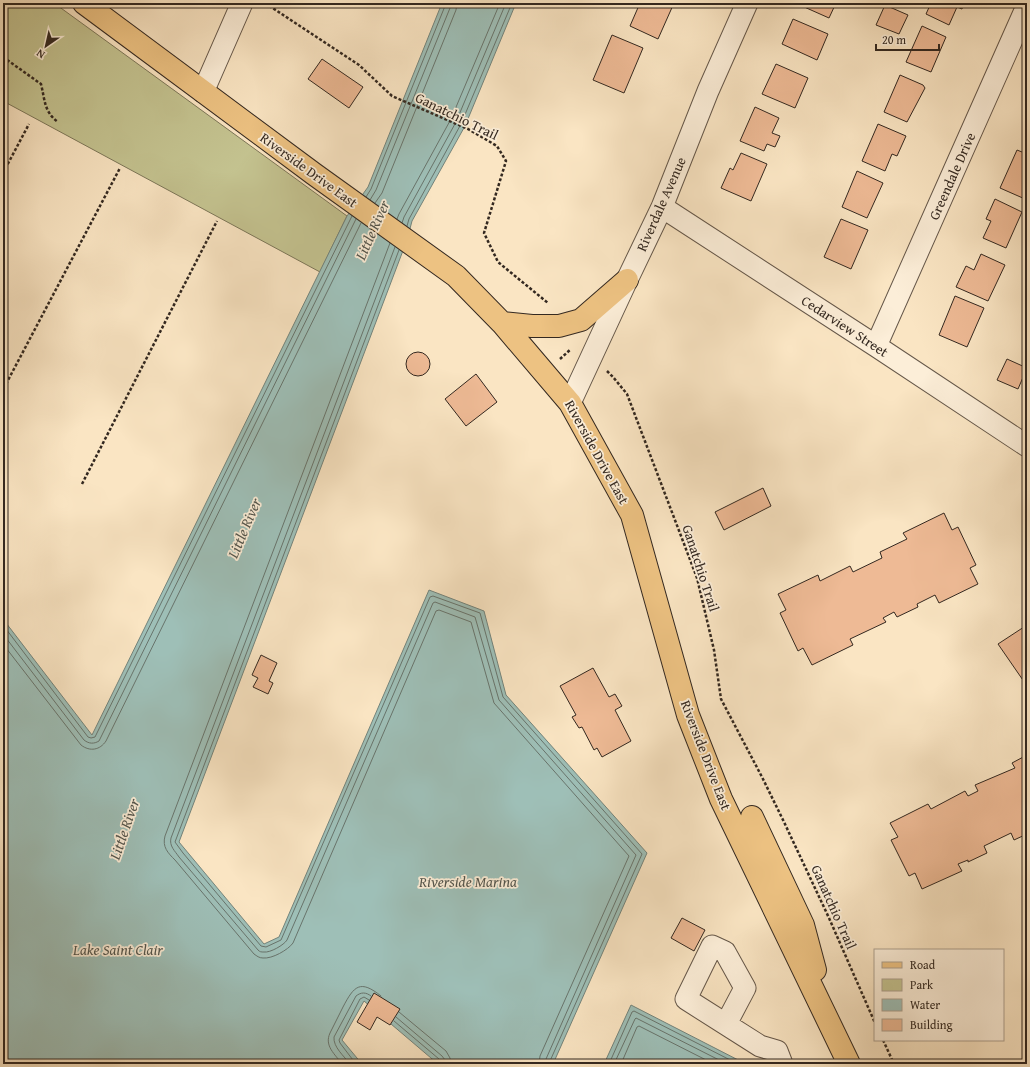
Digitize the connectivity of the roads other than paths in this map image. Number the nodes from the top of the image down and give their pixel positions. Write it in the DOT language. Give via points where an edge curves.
graph roads {
  1 [pos="84,3"];
  2 [pos="242,3"];
  3 [pos="747,3"];
  4 [pos="1027,6"];
  5 [pos="203,92"];
  6 [pos="662,207"];
  7 [pos="627,280"];
  8 [pos="502,322"];
  9 [pos="876,346"];
  10 [pos="570,403"];
  11 [pos="1027,446"];
  12 [pos="752,817"];
  13 [pos="828,1021"];
  14 [pos="726,1024"];
  15 [pos="782,1064"];
  16 [pos="849,1064"];
  1 -- 5 [label="main road, Riverside Drive East"];
  2 -- 5 [label="street"];
  3 -- 6 [label="street, Riverdale Avenue" via="708,91"];
  4 -- 9 [label="street, Greendale Drive"];
  5 -- 8 [label="main road, Riverside Drive East" via="456,276"];
  6 -- 7 [label="street, Riverdale Avenue"];
  6 -- 9 [label="street, Cedarview Street"];
  7 -- 8 [label="main road" via="581,320 559,326"];
  7 -- 10 [label="street, Riverdale Avenue"];
  8 -- 10 [label="main road, Riverside Drive East"];
  9 -- 11 [label="street, Cedarview Street"];
  10 -- 13 [label="main road, Riverside Drive East" via="632,515 688,715 722,799"];
  12 -- 13 [label="main road" via="803,925"];
  13 -- 16 [label="main road, Riverside Drive East"];
  14 -- 15 [label="street" via="760,1046 777,1051"];
}
